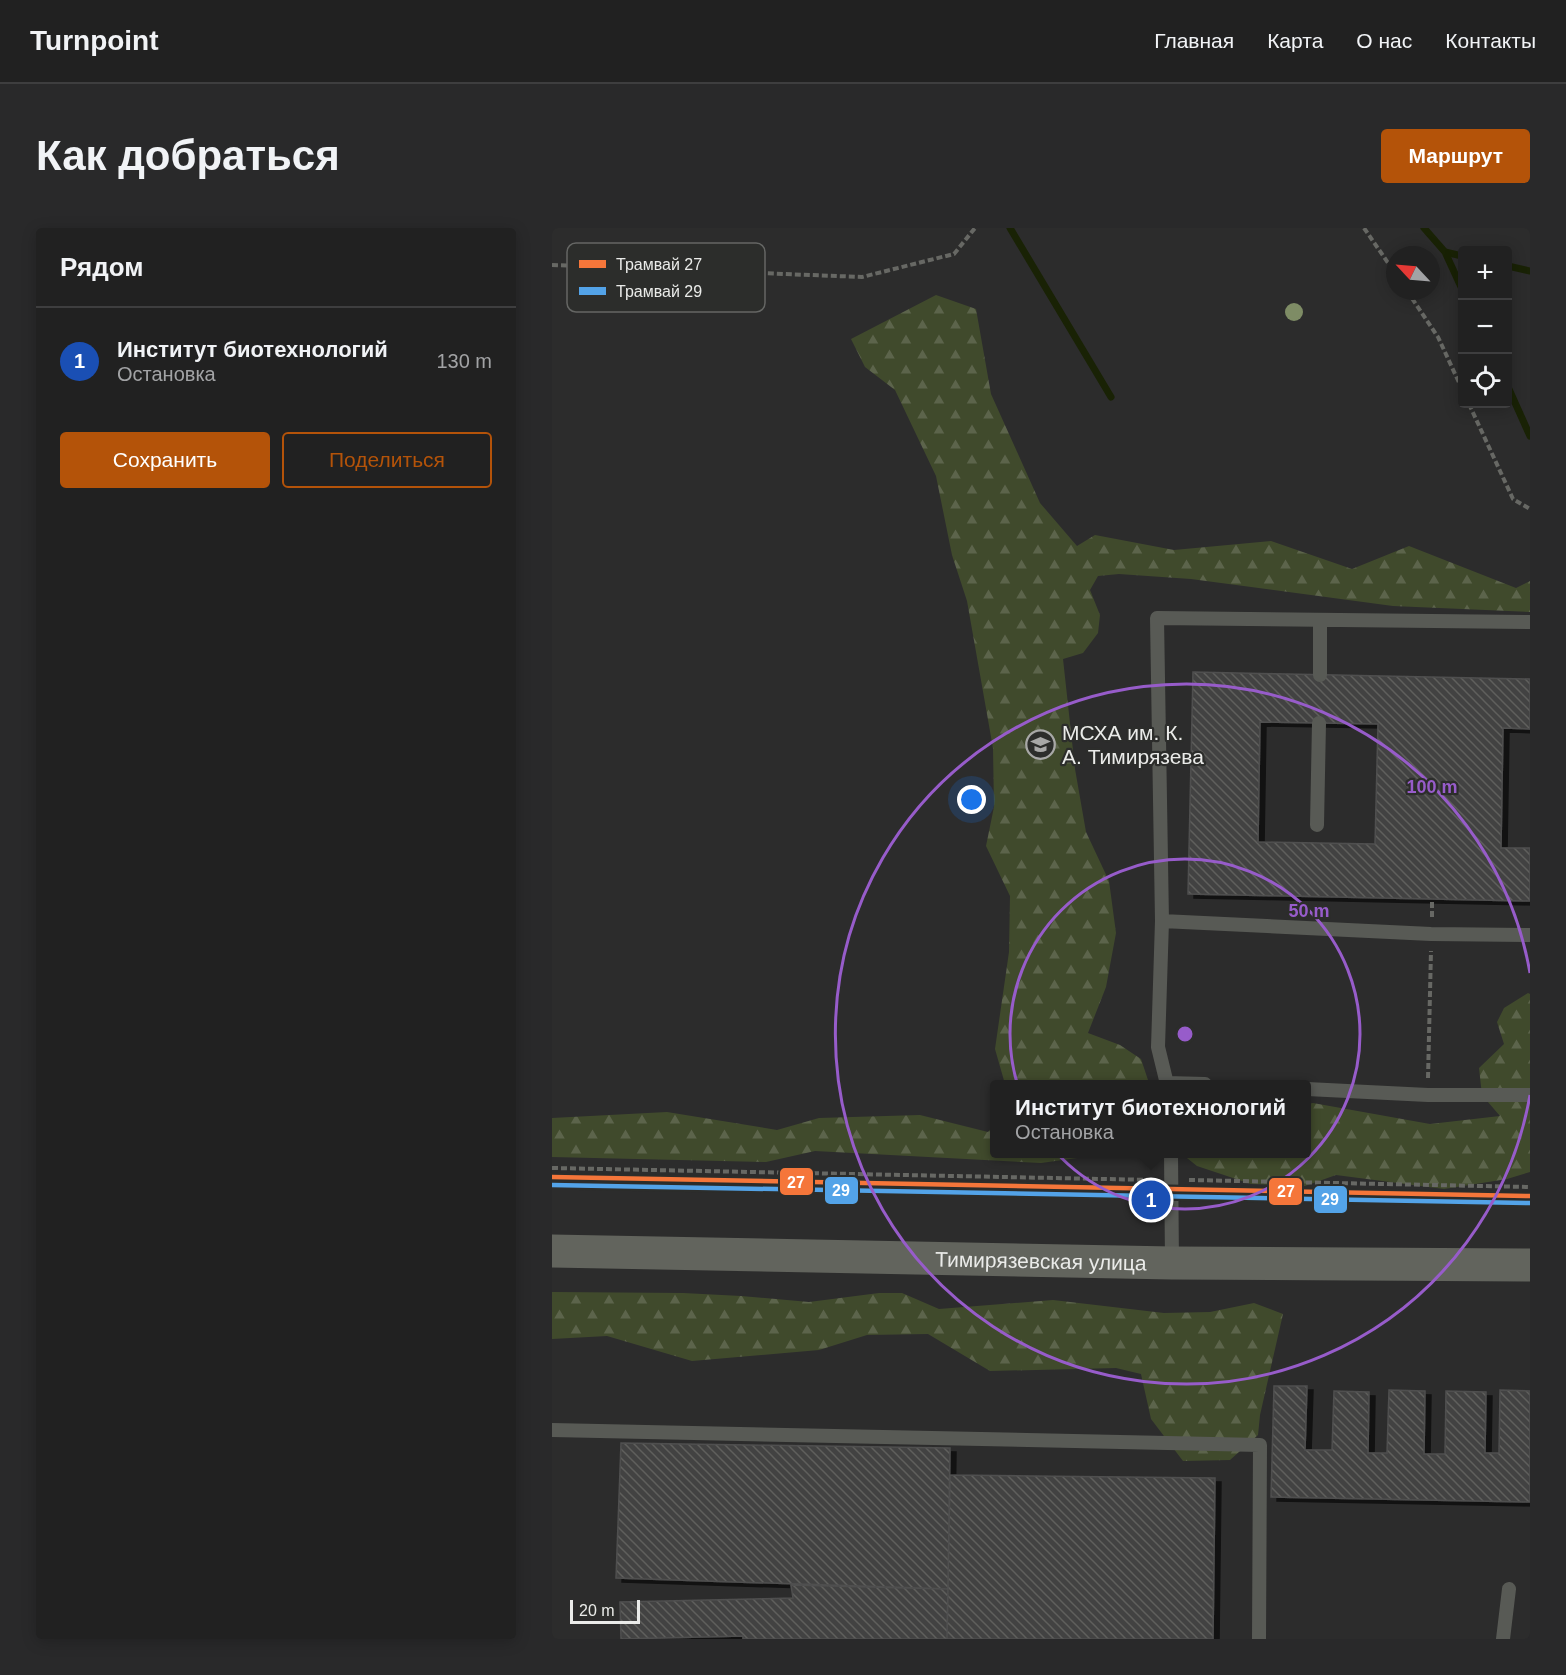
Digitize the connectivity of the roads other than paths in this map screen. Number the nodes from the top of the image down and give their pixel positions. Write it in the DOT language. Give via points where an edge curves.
graph roads {
  1 [pos="1320,620"];
  2 [pos="1530,622"];
  3 [pos="1320,675"];
  4 [pos="1319,723"];
  5 [pos="1317,825"];
  6 [pos="1162,921"];
  7 [pos="1530,935"];
  8 [pos="1166,1080"];
  9 [pos="1311,1089"];
  10 [pos="1530,1095"];
  11 [pos="1171,1158"];
  12 [pos="552,1251"];
  13 [pos="1172,1263"];
  14 [pos="1530,1264"];
  15 [pos="552,1430"];
  16 [pos="1509,1589"];
  17 [pos="1259,1639"];
  18 [pos="1503,1639"];
  1 -- 2 [label="lane"];
  1 -- 3 [label="lane"];
  1 -- 6 [label="lane" via="1157,618"];
  4 -- 5 [label="lane"];
  6 -- 7 [label="lane"];
  6 -- 8 [label="lane" via="1158,1047"];
  9 -- 10 [label="lane"];
  11 -- 13 [label="lane"];
  12 -- 13 [label="main road, Тимирязевская улица"];
  13 -- 14 [label="main road, Тимирязевская улица"];
  15 -- 17 [label="lane" via="1260,1445"];
  16 -- 18 [label="lane"];
}
